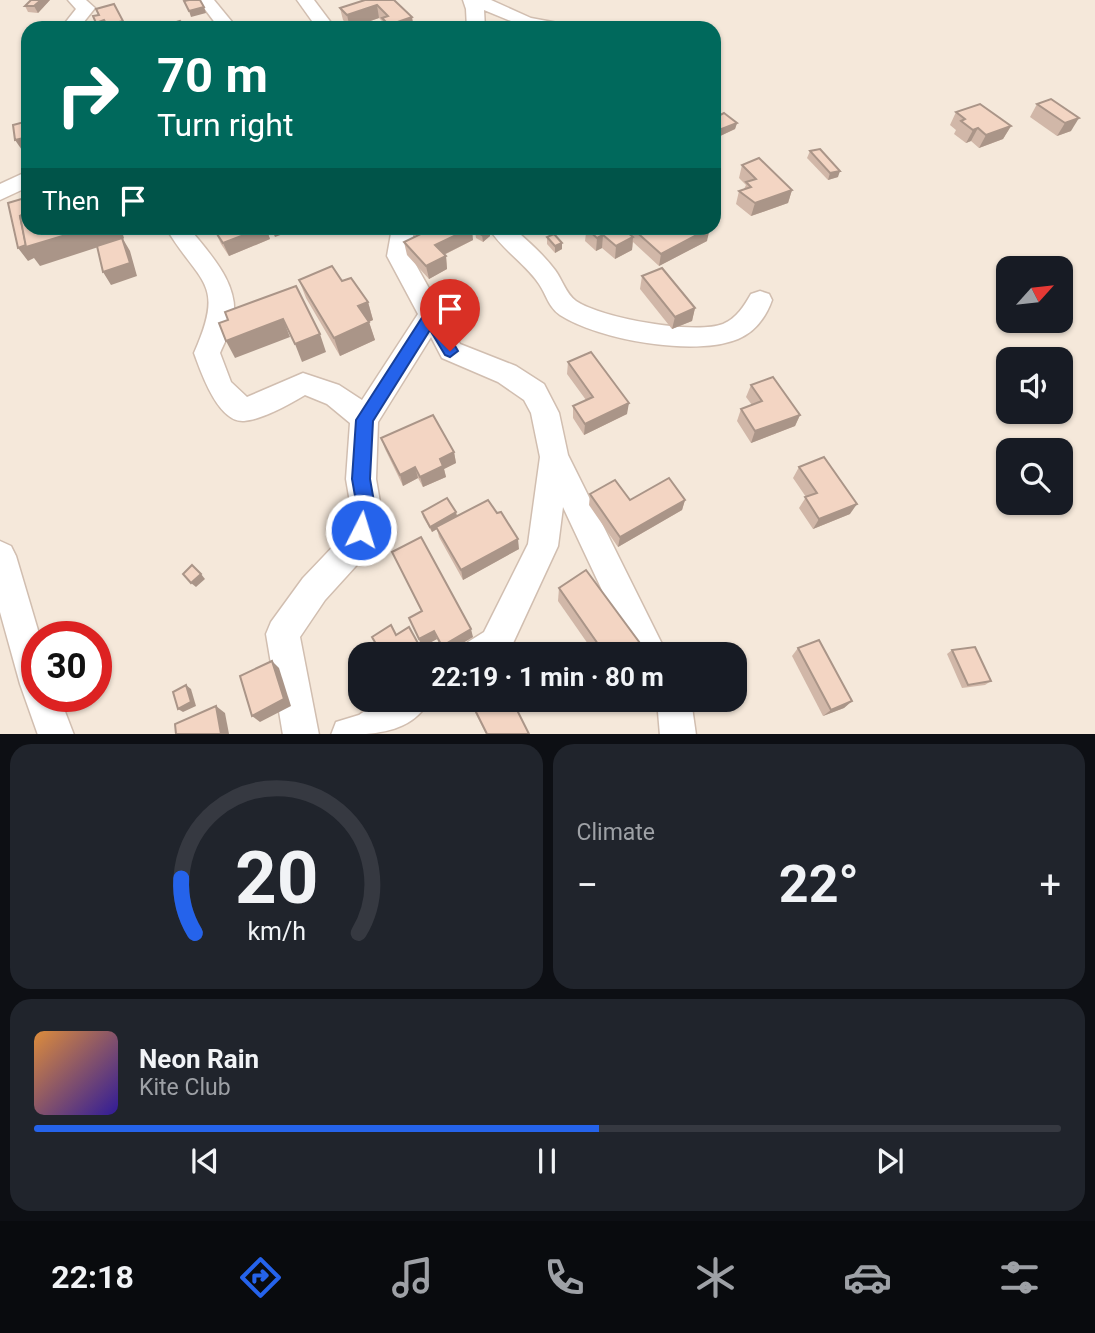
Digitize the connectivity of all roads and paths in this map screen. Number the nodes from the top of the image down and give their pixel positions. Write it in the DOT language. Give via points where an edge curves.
graph roads {
  1 [pos="76,0"];
  2 [pos="206,0"];
  3 [pos="305,0"];
  4 [pos="471,0"];
  5 [pos="479,0"];
  6 [pos="76,21"];
  7 [pos="222,21"];
  8 [pos="321,21"];
  9 [pos="476,21"];
  10 [pos="519,21"];
  11 [pos="21,182"];
  12 [pos="0,193"];
  13 [pos="182,235"];
  14 [pos="402,235"];
  15 [pos="507,235"];
  16 [pos="760,300"];
  17 [pos="430,317"];
  18 [pos="364,420"];
  19 [pos="554,457"];
  20 [pos="0,556"];
  21 [pos="21,629"];
  22 [pos="497,642"];
  23 [pos="644,642"];
  24 [pos="47,712"];
  25 [pos="395,712"];
  26 [pos="675,712"];
  27 [pos="56,734"];
  28 [pos="301,734"];
  29 [pos="349,734"];
  30 [pos="678,734"];
  1 -- 6 [label="street" via="86,8"];
  2 -- 7 [label="street"];
  3 -- 8 [label="street"];
  4 -- 9 [label="street"];
  5 -- 10 [label="street"];
  11 -- 12 [label="street"];
  13 -- 18 [label="street" via="222,297 221,321 207,353 220,388 243,410 303,384 351,403"];
  14 -- 17 [label="street" via="399,256"];
  15 -- 16 [label="street" via="547,277 566,306 608,324 688,338 726,334 757,311"];
  17 -- 18 [label="street"];
  17 -- 19 [label="street" via="450,351 507,374 534,392 545,413"];
  18 -- 28 [label="street" via="361,479 367,513 355,546 314,589 283,634"];
  19 -- 22 [label="street" via="543,546"];
  19 -- 23 [label="street"];
  20 -- 21 [label="street"];
  24 -- 27 [label="street"];
  25 -- 29 [label="street" via="366,732"];
  26 -- 30 [label="street"];
}
